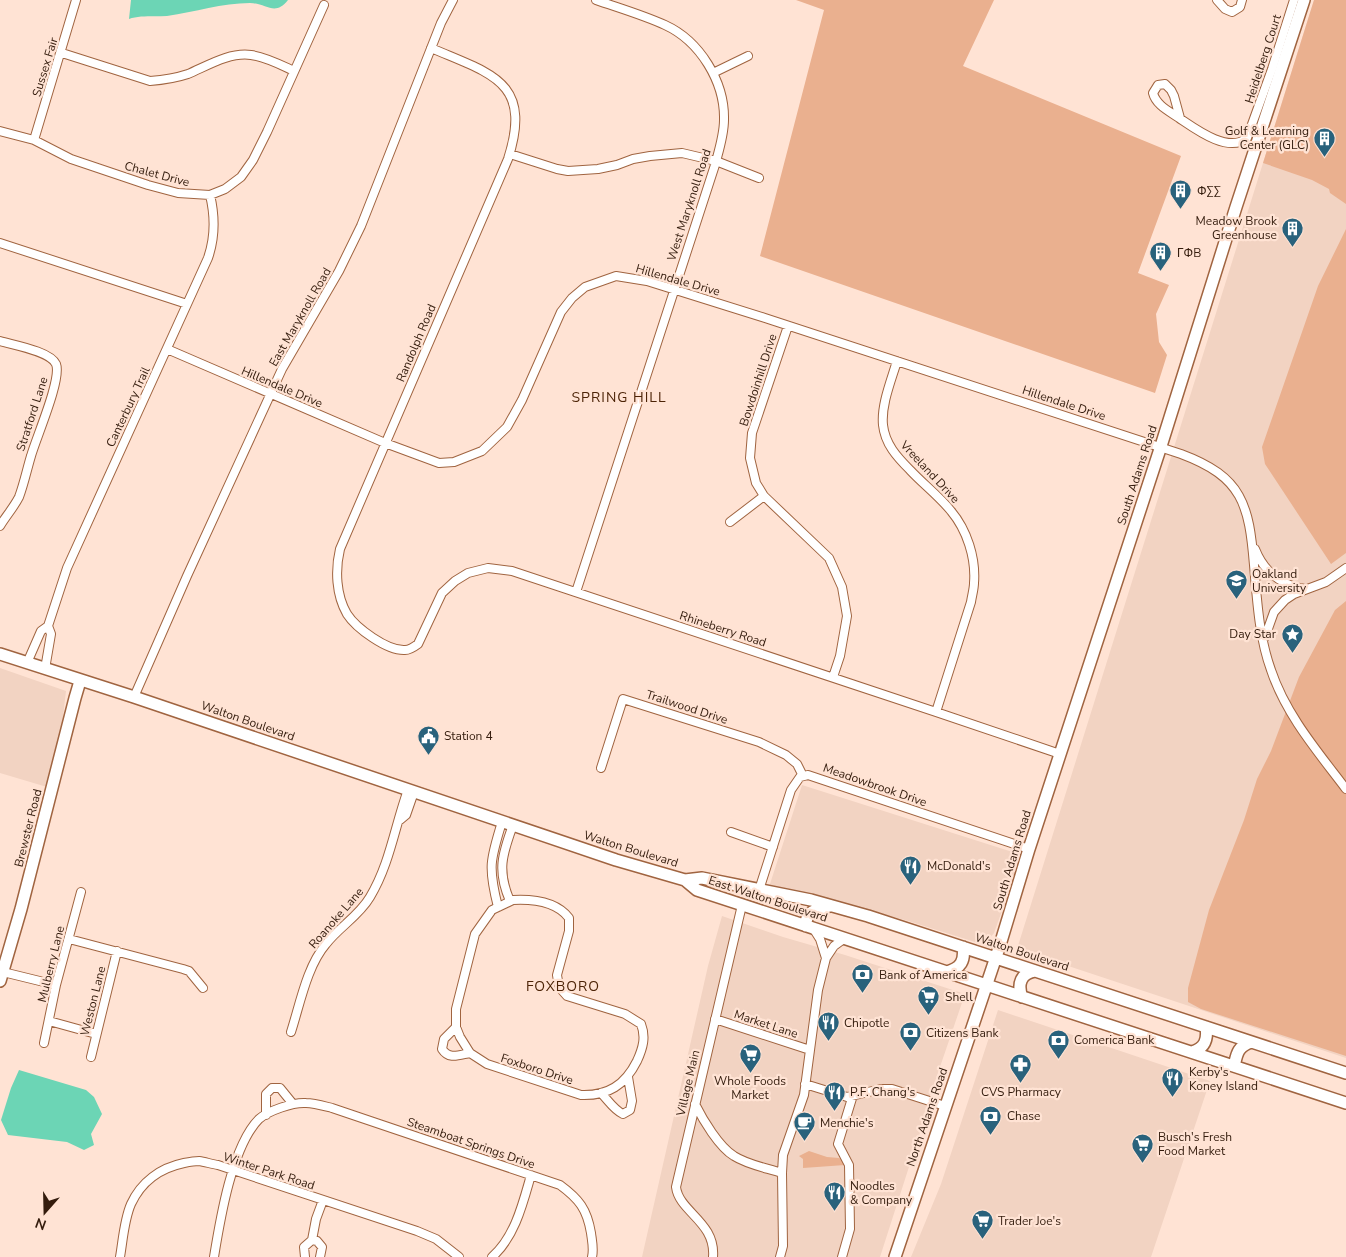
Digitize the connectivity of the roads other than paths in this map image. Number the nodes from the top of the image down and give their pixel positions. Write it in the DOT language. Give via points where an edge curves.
graph roads {
  1 [pos="76,0"];
  2 [pos="452,0"];
  3 [pos="596,0"];
  4 [pos="1217,0"];
  5 [pos="1242,0"];
  6 [pos="1294,0"];
  7 [pos="1304,0"];
  8 [pos="324,5"];
  9 [pos="431,48"];
  10 [pos="62,53"];
  11 [pos="748,56"];
  12 [pos="294,71"];
  13 [pos="713,74"];
  14 [pos="1180,118"];
  15 [pos="0,132"];
  16 [pos="34,140"];
  17 [pos="510,154"];
  18 [pos="716,160"];
  19 [pos="759,178"];
  20 [pos="210,195"];
  21 [pos="0,242"];
  22 [pos="674,290"];
  23 [pos="187,304"];
  24 [pos="788,326"];
  25 [pos="0,342"];
  26 [pos="167,350"];
  27 [pos="897,361"];
  28 [pos="271,394"];
  29 [pos="385,443"];
  30 [pos="1161,446"];
  31 [pos="764,496"];
  32 [pos="730,522"];
  33 [pos="0,526"];
  34 [pos="1252,542"];
  35 [pos="1346,568"];
  36 [pos="1306,589"];
  37 [pos="576,592"];
  38 [pos="48,626"];
  39 [pos="1264,644"];
  40 [pos="413,648"];
  41 [pos="0,654"];
  42 [pos="27,663"];
  43 [pos="45,669"];
  44 [pos="833,677"];
  45 [pos="80,681"];
  46 [pos="134,697"];
  47 [pos="936,712"];
  48 [pos="1060,754"];
  49 [pos="601,768"];
  50 [pos="803,776"];
  51 [pos="1346,789"];
  52 [pos="411,791"];
  53 [pos="507,824"];
  54 [pos="731,832"];
  55 [pos="773,847"];
  56 [pos="1029,849"];
  57 [pos="685,880"];
  58 [pos="738,885"];
  59 [pos="760,890"];
  60 [pos="81,892"];
  61 [pos="510,901"];
  62 [pos="730,901"];
  63 [pos="742,905"];
  64 [pos="831,905"];
  65 [pos="498,907"];
  66 [pos="809,927"];
  67 [pos="845,938"];
  68 [pos="69,939"];
  69 [pos="963,947"];
  70 [pos="117,951"];
  71 [pos="995,957"];
  72 [pos="826,958"];
  73 [pos="1035,971"];
  74 [pos="947,972"];
  75 [pos="1,976"];
  76 [pos="986,985"];
  77 [pos="56,986"];
  78 [pos="203,988"];
  79 [pos="1022,997"];
  80 [pos="715,1019"];
  81 [pos="48,1021"];
  82 [pos="456,1027"];
  83 [pos="1206,1027"];
  84 [pos="291,1032"];
  85 [pos="96,1034"];
  86 [pos="1251,1042"];
  87 [pos="44,1043"];
  88 [pos="810,1050"];
  89 [pos="1192,1052"];
  90 [pos="470,1053"];
  91 [pos="91,1057"];
  92 [pos="1234,1066"];
  93 [pos="1346,1074"];
  94 [pos="628,1077"];
  95 [pos="805,1084"];
  96 [pos="601,1093"];
  97 [pos="853,1095"];
  98 [pos="1346,1103"];
  99 [pos="293,1104"];
  100 [pos="695,1104"];
  101 [pos="945,1106"];
  102 [pos="266,1115"];
  103 [pos="234,1170"];
  104 [pos="782,1173"];
  105 [pos="531,1175"];
  106 [pos="323,1200"];
  107 [pos="312,1240"];
  108 [pos="780,1256"];
  109 [pos="120,1257"];
  110 [pos="214,1257"];
  111 [pos="306,1257"];
  112 [pos="320,1257"];
  113 [pos="459,1257"];
  114 [pos="492,1257"];
  115 [pos="592,1257"];
  116 [pos="713,1257"];
  117 [pos="789,1257"];
  118 [pos="842,1257"];
  119 [pos="895,1257"];
  1 -- 10 [label="street, Sussex Fair"];
  2 -- 9 [label="street, East Maryknoll Road"];
  3 -- 13 [label="street, West Maryknoll Road" via="682,35 693,44"];
  4 -- 5 [label="street" via="1232,12 1240,7"];
  6 -- 14 [label="street, Heidelberg Court" via="1247,138 1236,143 1213,139 1200,134"];
  7 -- 30 [label="main road, South Adams Road"];
  8 -- 12 [label="street, Chalet Drive"];
  9 -- 17 [label="street, Randolph Road" via="493,76 508,90 515,119"];
  9 -- 28 [label="street, East Maryknoll Road" via="352,247"];
  10 -- 12 [label="street" via="150,81 186,74 220,60 249,55"];
  10 -- 16 [label="street, Sussex Fair"];
  11 -- 13 [label="street"];
  12 -- 20 [label="street, Chalet Drive" via="249,166 225,189"];
  13 -- 18 [label="street, West Maryknoll Road" via="724,106 725,122"];
  15 -- 16 [label="street, Chalet Drive"];
  16 -- 20 [label="street, Chalet Drive" via="71,159 110,173 178,194"];
  17 -- 18 [label="street" via="568,171 617,166 633,159 682,152"];
  17 -- 29 [label="street, Randolph Road"];
  18 -- 19 [label="street"];
  18 -- 22 [label="street, West Maryknoll Road"];
  20 -- 23 [label="street, Canterbury Trail" via="214,228 212,247"];
  21 -- 23 [label="street"];
  22 -- 24 [label="street, Hillendale Drive"];
  22 -- 29 [label="street, Hillendale Drive" via="616,276 585,287 561,312 507,427 473,456 454,462 439,462"];
  22 -- 37 [label="street, West Maryknoll Road"];
  23 -- 26 [label="street, Canterbury Trail"];
  24 -- 27 [label="street, Hillendale Drive"];
  24 -- 31 [label="street, Bowdoinhill Drive" via="752,433 752,469"];
  25 -- 33 [label="street, Stratford Lane" via="52,358 57,372 19,496"];
  26 -- 28 [label="street, Hillendale Drive"];
  26 -- 38 [label="street, Canterbury Trail" via="67,568"];
  27 -- 30 [label="street, Hillendale Drive"];
  27 -- 47 [label="street, Vreeland Drive" via="885,404 882,424 885,437 894,454 951,511 967,540 973,561 974,583 970,602"];
  28 -- 29 [label="street, Hillendale Drive"];
  28 -- 46 [label="street, East Maryknoll Road"];
  29 -- 40 [label="street, Randolph Road" via="340,549 338,590 347,614 362,631 392,647"];
  30 -- 34 [label="street, Hillendale Drive" via="1204,463 1227,480 1244,504"];
  30 -- 48 [label="main road, South Adams Road"];
  31 -- 32 [label="street"];
  31 -- 44 [label="street, Bowdoinhill Drive" via="829,558 842,588 847,616"];
  34 -- 36 [label="street" via="1263,566 1274,577 1289,586"];
  34 -- 39 [label="street"];
  35 -- 36 [label="street" via="1326,582"];
  36 -- 39 [label="street" via="1289,597 1278,608 1267,627"];
  37 -- 40 [label="street, Rhineberry Road" via="512,571 488,568 468,573 442,593 418,644"];
  37 -- 44 [label="street, Rhineberry Road"];
  38 -- 42 [label="street, Canterbury Trail" via="41,631"];
  38 -- 43 [label="street, Canterbury Trail" via="51,634"];
  39 -- 51 [label="street" via="1273,677 1288,709"];
  41 -- 42 [label="main road, Walton Boulevard"];
  42 -- 43 [label="main road, Walton Boulevard"];
  43 -- 45 [label="main road, Walton Boulevard"];
  44 -- 47 [label="street, Rhineberry Road"];
  45 -- 46 [label="main road, Walton Boulevard"];
  45 -- 75 [label="main road, Brewster Road"];
  46 -- 52 [label="main road, Walton Boulevard"];
  47 -- 48 [label="street, Rhineberry Road"];
  48 -- 56 [label="main road, South Adams Road"];
  49 -- 50 [label="street, Trailwood Drive" via="623,699 759,742 798,764"];
  50 -- 55 [label="street, Meadowbrook Drive" via="791,790"];
  50 -- 56 [label="street, Meadowbrook Drive" via="818,778"];
  52 -- 53 [label="main road, Walton Boulevard"];
  52 -- 84 [label="street, Roanoke Lane" via="400,812 389,856 369,900 326,943 314,960"];
  53 -- 57 [label="main road, Walton Boulevard"];
  53 -- 61 [label="street" via="501,866"];
  53 -- 65 [label="street" via="493,849 490,868"];
  54 -- 55 [label="street"];
  55 -- 59 [label="street, Meadowbrook Drive"];
  56 -- 71 [label="main road, South Adams Road"];
  57 -- 58 [label="main road, Walton Boulevard" via="702,878"];
  57 -- 62 [label="main road, East Walton Boulevard" via="697,890"];
  58 -- 59 [label="main road, Walton Boulevard"];
  58 -- 62 [label="main road" via="730,893"];
  59 -- 64 [label="main road, Walton Boulevard"];
  60 -- 68 [label="street, Mulberry Lane"];
  61 -- 65 [label="street, Foxboro Drive"];
  61 -- 94 [label="street, Foxboro Drive" via="539,901 559,908 569,918 569,932 557,975 563,993 624,1014 641,1024 644,1032 642,1051"];
  62 -- 63 [label="main road, East Walton Boulevard"];
  63 -- 66 [label="main road, East Walton Boulevard"];
  63 -- 80 [label="street, Village Main"];
  64 -- 66 [label="main road" via="810,913 806,917"];
  64 -- 69 [label="main road, Walton Boulevard"];
  65 -- 82 [label="street, Foxboro Drive" via="474,934 456,1009"];
  66 -- 67 [label="main road, East Walton Boulevard"];
  66 -- 72 [label="street" via="820,939"];
  67 -- 72 [label="street"];
  67 -- 74 [label="main road"];
  68 -- 70 [label="street"];
  68 -- 77 [label="street, Mulberry Lane"];
  69 -- 71 [label="main road, Walton Boulevard"];
  69 -- 74 [label="main road" via="961,964"];
  70 -- 78 [label="street" via="183,969"];
  70 -- 85 [label="street, Weston Lane"];
  71 -- 73 [label="main road, Walton Boulevard"];
  71 -- 76 [label="main road, South Adams Road"];
  72 -- 88 [label="street"];
  73 -- 79 [label="main road" via="1026,973 1021,979"];
  73 -- 83 [label="main road, Walton Boulevard"];
  74 -- 76 [label="main road"];
  75 -- 77 [label="street"];
  76 -- 79 [label="main road"];
  76 -- 101 [label="main road, North Adams Road"];
  77 -- 81 [label="street, Mulberry Lane"];
  79 -- 89 [label="main road"];
  80 -- 88 [label="street, Market Lane"];
  80 -- 100 [label="street, Village Main"];
  81 -- 85 [label="street"];
  81 -- 87 [label="street, Mulberry Lane"];
  82 -- 90 [label="street, Foxboro Drive"];
  82 -- 90 [label="street" via="444,1039 442,1049 453,1057"];
  83 -- 86 [label="main road, Walton Boulevard"];
  83 -- 89 [label="main road" via="1205,1044"];
  85 -- 91 [label="street, Weston Lane"];
  86 -- 92 [label="main road" via="1239,1050"];
  86 -- 93 [label="main road, Walton Boulevard"];
  88 -- 95 [label="street"];
  89 -- 92 [label="main road"];
  90 -- 96 [label="street, Foxboro Drive" via="487,1064 574,1093"];
  92 -- 98 [label="main road"];
  94 -- 96 [label="street, Foxboro Drive" via="611,1090"];
  94 -- 96 [label="street" via="632,1101 630,1110 623,1114 616,1111"];
  95 -- 97 [label="street" via="842,1096"];
  95 -- 104 [label="street" via="783,1156"];
  97 -- 101 [label="street" via="892,1089"];
  97 -- 118 [label="street" via="838,1144 849,1165 850,1229"];
  99 -- 102 [label="street, Steamboat Springs Drive"];
  99 -- 102 [label="street" via="280,1088 272,1088 266,1094"];
  99 -- 105 [label="street, Steamboat Springs Drive" via="332,1108"];
  100 -- 104 [label="street" via="723,1147 733,1156"];
  100 -- 116 [label="street, Village Main" via="676,1190 709,1235"];
  101 -- 119 [label="main road, North Adams Road"];
  102 -- 103 [label="street, Steamboat Springs Drive" via="259,1119 248,1136"];
  103 -- 106 [label="street, Winter Park Road"];
  103 -- 109 [label="street, Winter Park Road" via="197,1161 175,1165 148,1179 129,1209"];
  103 -- 110 [label="street, Steamboat Springs Drive" via="221,1210"];
  104 -- 108 [label="street" via="783,1246"];
  105 -- 114 [label="street" via="515,1223 505,1243"];
  105 -- 115 [label="street, Steamboat Springs Drive" via="560,1185 574,1195 585,1210 593,1243"];
  106 -- 107 [label="street"];
  106 -- 113 [label="street, Winter Park Road" via="418,1231 436,1239"];
  107 -- 111 [label="street" via="304,1248"];
  107 -- 112 [label="street" via="322,1247"];
  108 -- 117 [label="street"];
}
